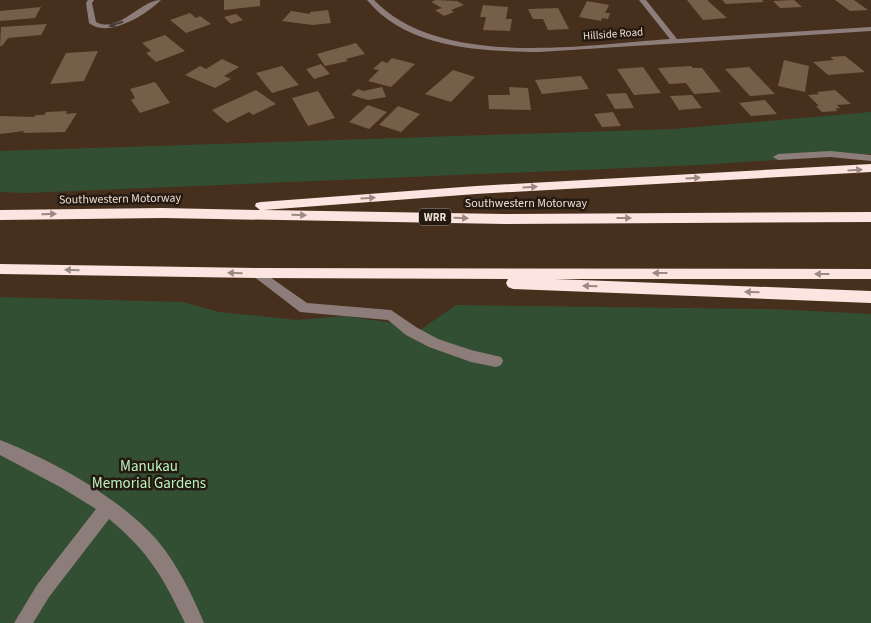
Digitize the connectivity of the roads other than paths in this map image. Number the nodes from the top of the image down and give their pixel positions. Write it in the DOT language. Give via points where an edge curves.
graph roads {
  1 [pos="91,0"];
  2 [pos="158,0"];
  3 [pos="370,0"];
  4 [pos="642,0"];
  5 [pos="871,29"];
  6 [pos="675,41"];
  7 [pos="778,157"];
  8 [pos="871,158"];
  9 [pos="871,168"];
  10 [pos="162,213"];
  11 [pos="0,215"];
  12 [pos="871,217"];
  13 [pos="0,269"];
  14 [pos="257,273"];
  15 [pos="871,274"];
  16 [pos="871,297"];
  17 [pos="496,361"];
  18 [pos="0,447"];
  19 [pos="107,508"];
  20 [pos="23,623"];
  21 [pos="195,623"];
  2 -- 1 [label="street, one-way" via="126,20 104,27 92,23"];
  3 -- 6 [label="street, Hillside Road" via="379,11 403,26 442,40 479,48 539,50"];
  4 -- 6 [label="street"];
  5 -- 6 [label="street, Hillside Road"];
  7 -- 8 [label="street" via="830,154"];
  10 -- 9 [label="highway, one-way" via="476,190"];
  11 -- 10 [label="highway, Southwestern Motorway / WRR, one-way"];
  10 -- 12 [label="highway, Southwestern Motorway / WRR, one-way" via="505,218"];
  14 -- 13 [label="highway, one-way"];
  15 -- 14 [label="highway, one-way"];
  16 -- 14 [label="highway, one-way"];
  14 -- 17 [label="street" via="304,308 391,315 434,343"];
  18 -- 19 [label="street" via="61,477"];
  19 -- 20 [label="street" via="43,591"];
  19 -- 21 [label="street" via="137,532 165,565"];
}
